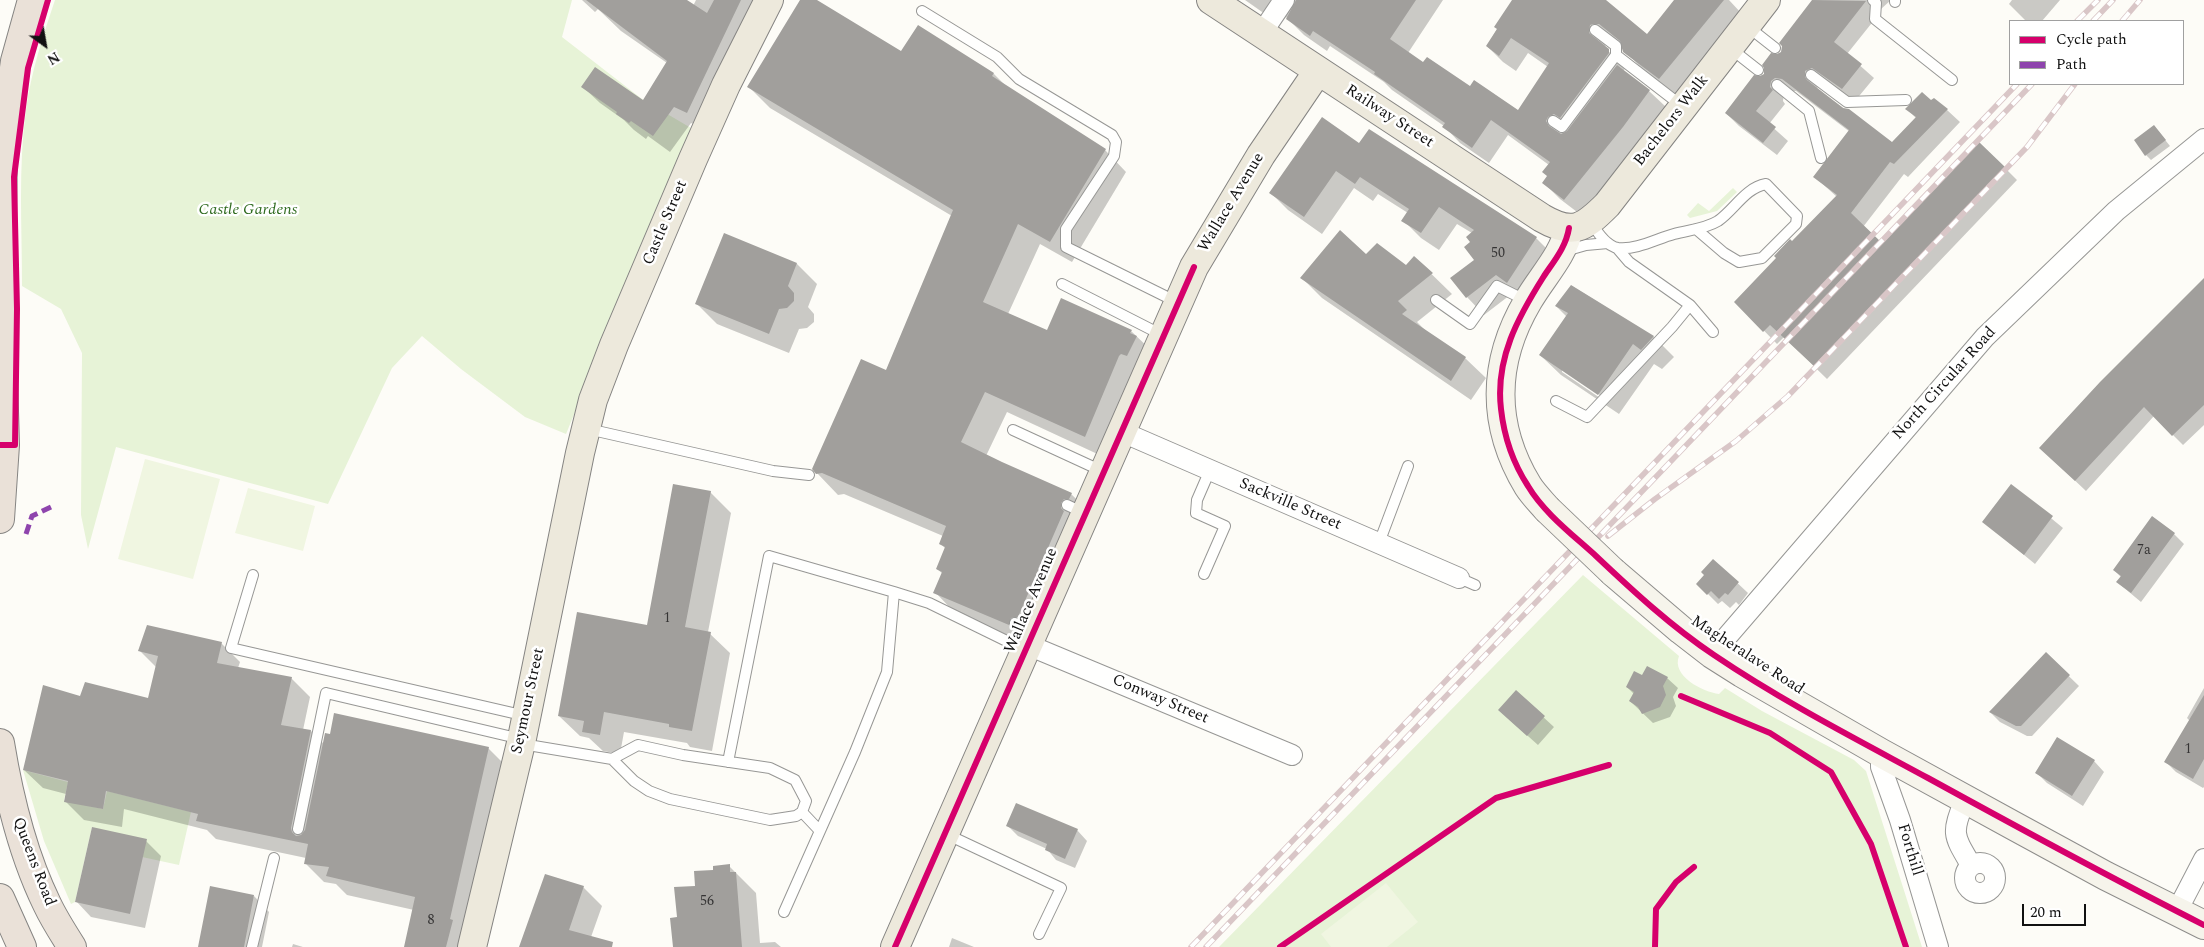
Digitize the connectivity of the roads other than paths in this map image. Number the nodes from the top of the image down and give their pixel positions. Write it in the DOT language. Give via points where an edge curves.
graph roads {
  1 [pos="32,0"];
  2 [pos="769,0"];
  3 [pos="1211,0"];
  4 [pos="1284,0"];
  5 [pos="1873,0"];
  6 [pos="1763,1"];
  7 [pos="922,11"];
  8 [pos="1746,25"];
  9 [pos="1595,30"];
  10 [pos="1261,34"];
  11 [pos="1729,48"];
  12 [pos="1775,48"];
  13 [pos="1616,55"];
  14 [pos="1758,70"];
  15 [pos="1318,71"];
  16 [pos="1811,75"];
  17 [pos="1952,80"];
  18 [pos="1777,85"];
  19 [pos="1906,100"];
  20 [pos="1682,106"];
  21 [pos="1553,121"];
  22 [pos="2204,139"];
  23 [pos="1820,158"];
  24 [pos="1580,225"];
  25 [pos="1696,230"];
  26 [pos="1613,246"];
  27 [pos="1559,253"];
  28 [pos="1062,284"];
  29 [pos="1436,300"];
  30 [pos="1178,302"];
  31 [pos="1528,302"];
  32 [pos="1690,305"];
  33 [pos="1713,332"];
  34 [pos="1163,336"];
  35 [pos="1556,401"];
  36 [pos="1013,430"];
  37 [pos="1120,431"];
  38 [pos="583,440"];
  39 [pos="1408,466"];
  40 [pos="1210,470"];
  41 [pos="1103,471"];
  42 [pos="809,475"];
  43 [pos="0,519"];
  44 [pos="1379,543"];
  45 [pos="1204,574"];
  46 [pos="253,575"];
  47 [pos="1467,582"];
  48 [pos="894,592"];
  49 [pos="1026,637"];
  50 [pos="1712,654"];
  51 [pos="523,733"];
  52 [pos="0,743"];
  53 [pos="1881,753"];
  54 [pos="1292,755"];
  55 [pos="612,759"];
  56 [pos="728,762"];
  57 [pos="1965,799"];
  58 [pos="802,812"];
  59 [pos="298,829"];
  60 [pos="819,830"];
  61 [pos="945,833"];
  62 [pos="274,858"];
  63 [pos="2204,859"];
  64 [pos="1971,865"];
  65 [pos="0,898"];
  66 [pos="2177,911"];
  67 [pos="784,912"];
  68 [pos="2204,924"];
  69 [pos="1040,934"];
  70 [pos="22,947"];
  71 [pos="72,947"];
  72 [pos="252,947"];
  73 [pos="472,947"];
  74 [pos="895,947"];
  75 [pos="1938,947"];
  1 -- 43 [label="highway" via="15,61 3,145 1,310 4,445"];
  2 -- 38 [label="main road, Castle Street" via="726,85 614,344"];
  3 -- 10 [label="main road, Railway Street"];
  4 -- 10 [label="street"];
  5 -- 17 [label="lane" via="1876,3 1875,19"];
  6 -- 8 [label="main road, Bachelors Walk"];
  7 -- 30 [label="lane" via="997,57 1019,79 1112,135 1116,142 1114,156 1066,229 1066,246"];
  8 -- 11 [label="main road, Bachelors Walk"];
  8 -- 12 [label="lane"];
  9 -- 13 [label="lane" via="1616,46"];
  10 -- 15 [label="main road, Railway Street"];
  11 -- 14 [label="lane"];
  11 -- 20 [label="main road, Bachelors Walk"];
  13 -- 20 [label="lane"];
  13 -- 21 [label="lane" via="1562,127"];
  15 -- 24 [label="main road, Railway Street" via="1557,227"];
  15 -- 30 [label="main road, Wallace Avenue" via="1234,199 1194,267"];
  16 -- 19 [label="lane" via="1847,102"];
  18 -- 23 [label="lane" via="1809,111"];
  20 -- 24 [label="main road, Bachelors Walk" via="1607,205"];
  22 -- 50 [label="street, North Circular Road" via="2116,211 1986,337"];
  24 -- 26 [label="lane" via="1598,233"];
  24 -- 27 [label="street, Magheralave Road"];
  25 -- 25 [label="lane" via="1716,222 1746,194 1766,184 1798,216 1796,224 1762,258 1739,262"];
  25 -- 26 [label="lane" via="1634,247"];
  26 -- 27 [label="lane" via="1586,245"];
  26 -- 32 [label="lane" via="1629,262"];
  27 -- 31 [label="street, Magheralave Road"];
  28 -- 34 [label="lane"];
  29 -- 31 [label="lane" via="1470,324 1497,286"];
  30 -- 34 [label="main road, Wallace Avenue"];
  31 -- 50 [label="street, Magheralave Road, bridge" via="1504,355 1500,378 1500,407 1505,435 1528,487 1613,572"];
  32 -- 33 [label="lane"];
  32 -- 35 [label="lane" via="1587,417"];
  34 -- 37 [label="main road, Wallace Avenue"];
  36 -- 41 [label="lane"];
  37 -- 40 [label="street, Sackville Street"];
  37 -- 41 [label="main road, Wallace Avenue"];
  38 -- 42 [label="lane"];
  38 -- 51 [label="main road, Seymour Street"];
  39 -- 44 [label="lane"];
  40 -- 44 [label="street, Sackville Street"];
  40 -- 45 [label="lane" via="1196,500 1196,513 1225,526"];
  41 -- 49 [label="main road, Wallace Avenue" via="1076,509"];
  44 -- 47 [label="street, Sackville Street"];
  46 -- 51 [label="lane" via="231,648"];
  48 -- 49 [label="lane"];
  48 -- 56 [label="lane" via="769,556"];
  48 -- 60 [label="lane" via="887,672"];
  49 -- 54 [label="street, Conway Street"];
  49 -- 61 [label="main road, Wallace Avenue"];
  50 -- 53 [label="street, Magheralave Road"];
  51 -- 55 [label="lane"];
  51 -- 59 [label="lane" via="326,693"];
  51 -- 73 [label="main road, Seymour Street"];
  52 -- 71 [label="highway, Queens Road" via="9,796 26,855 47,904"];
  53 -- 57 [label="street, Magheralave Road"];
  53 -- 75 [label="street, Forthill" via="1881,767"];
  55 -- 56 [label="lane" via="638,745"];
  55 -- 58 [label="lane" via="634,781 670,799 770,820"];
  56 -- 58 [label="lane" via="770,768 795,780 806,802"];
  57 -- 64 [label="street" via="1954,827 1956,839"];
  57 -- 66 [label="street, Magheralave Road"];
  58 -- 60 [label="lane"];
  60 -- 67 [label="lane"];
  61 -- 69 [label="lane" via="1061,888"];
  61 -- 74 [label="main road, Wallace Avenue"];
  62 -- 72 [label="lane"];
  63 -- 66 [label="street"];
  65 -- 70 [label="highway"];
  66 -- 68 [label="street, Magheralave Road"];
}
